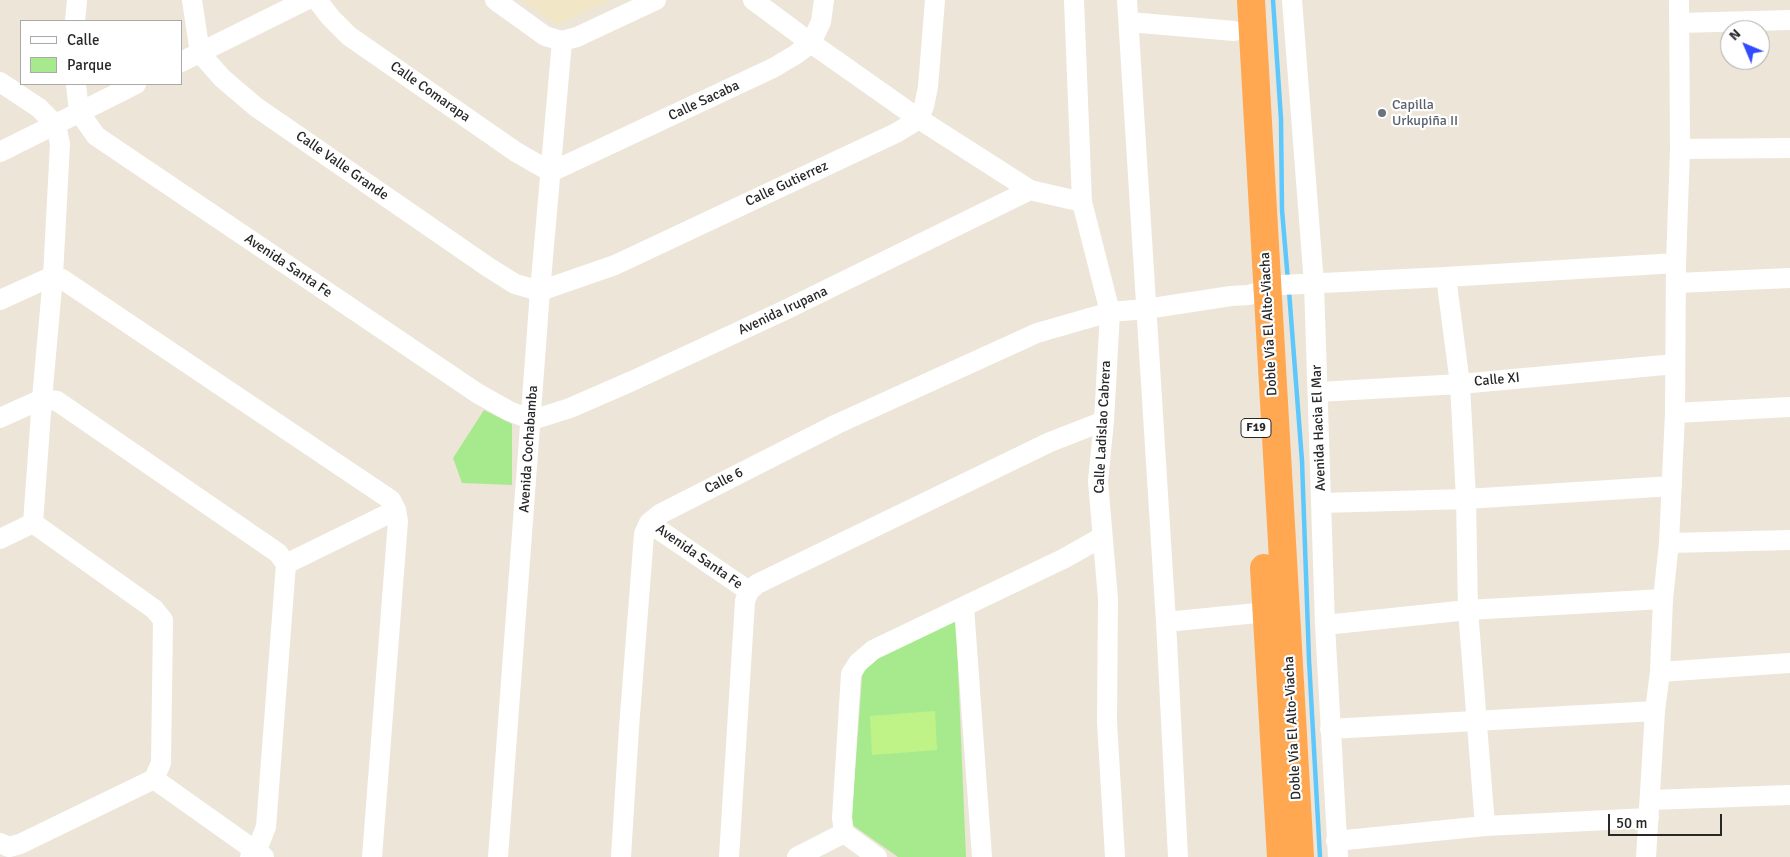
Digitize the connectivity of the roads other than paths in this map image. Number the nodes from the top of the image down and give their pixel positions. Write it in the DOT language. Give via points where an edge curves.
graph roads {
  1 [pos="77,0"];
  2 [pos="192,0"];
  3 [pos="306,0"];
  4 [pos="317,0"];
  5 [pos="495,0"];
  6 [pos="656,0"];
  7 [pos="752,0"];
  8 [pos="824,0"];
  9 [pos="935,0"];
  10 [pos="1074,0"];
  11 [pos="1127,0"];
  12 [pos="1232,0"];
  13 [pos="1250,0"];
  14 [pos="1292,0"];
  15 [pos="1679,0"];
  16 [pos="76,20"];
  17 [pos="1790,20"];
  18 [pos="1128,22"];
  19 [pos="1679,23"];
  20 [pos="1234,31"];
  21 [pos="562,41"];
  22 [pos="811,43"];
  23 [pos="200,53"];
  24 [pos="182,62"];
  25 [pos="0,82"];
  26 [pos="76,85"];
  27 [pos="134,85"];
  28 [pos="79,112"];
  29 [pos="919,119"];
  30 [pos="56,125"];
  31 [pos="1790,148"];
  32 [pos="1680,149"];
  33 [pos="0,152"];
  34 [pos="551,172"];
  35 [pos="1030,190"];
  36 [pos="1082,202"];
  37 [pos="1676,263"];
  38 [pos="53,276"];
  39 [pos="1446,277"];
  40 [pos="1790,278"];
  41 [pos="1676,284"];
  42 [pos="1282,287"];
  43 [pos="540,290"];
  44 [pos="0,300"];
  45 [pos="1146,309"];
  46 [pos="1110,312"];
  47 [pos="1675,364"];
  48 [pos="1460,384"];
  49 [pos="1318,392"];
  50 [pos="42,399"];
  51 [pos="1790,407"];
  52 [pos="1675,413"];
  53 [pos="0,418"];
  54 [pos="532,420"];
  55 [pos="1104,420"];
  56 [pos="1672,486"];
  57 [pos="1466,499"];
  58 [pos="1321,503"];
  59 [pos="396,510"];
  60 [pos="33,523"];
  61 [pos="649,523"];
  62 [pos="1102,537"];
  63 [pos="0,539"];
  64 [pos="1790,540"];
  65 [pos="1669,543"];
  66 [pos="286,564"];
  67 [pos="748,592"];
  68 [pos="1663,599"];
  69 [pos="964,607"];
  70 [pos="1468,610"];
  71 [pos="1267,612"];
  72 [pos="1166,622"];
  73 [pos="1325,624"];
  74 [pos="1790,663"];
  75 [pos="1660,672"];
  76 [pos="1655,711"];
  77 [pos="1478,720"];
  78 [pos="1330,729"];
  79 [pos="154,779"];
  80 [pos="1790,795"];
  81 [pos="1649,809"];
  82 [pos="1485,826"];
  83 [pos="844,833"];
  84 [pos="0,842"];
  85 [pos="1337,849"];
  86 [pos="257,855"];
  87 [pos="372,857"];
  88 [pos="498,857"];
  89 [pos="621,857"];
  90 [pos="729,857"];
  91 [pos="797,857"];
  92 [pos="877,857"];
  93 [pos="982,857"];
  94 [pos="1115,857"];
  95 [pos="1178,857"];
  96 [pos="1281,857"];
  97 [pos="1300,857"];
  98 [pos="1646,857"];
  1 -- 16 [label="street"];
  2 -- 23 [label="street"];
  3 -- 23 [label="street"];
  4 -- 34 [label="street, Calle Comarapa" via="330,18 350,36 516,152"];
  5 -- 21 [label="street" via="545,36"];
  6 -- 21 [label="street"];
  7 -- 22 [label="street"];
  8 -- 22 [label="street" via="821,22"];
  9 -- 29 [label="street" via="928,87"];
  10 -- 36 [label="street, Calle Ladislao Cabrera"];
  11 -- 18 [label="street"];
  12 -- 20 [label="highway, Doble Vía El Alto-Viacha / F19"];
  13 -- 42 [label="highway, Doble Vía El Alto-Viacha / F19"];
  14 -- 42 [label="street, Avenida Hacia El Mar"];
  15 -- 19 [label="street"];
  17 -- 19 [label="street"];
  18 -- 20 [label="street"];
  18 -- 45 [label="street"];
  19 -- 32 [label="street"];
  20 -- 42 [label="highway, Doble Vía El Alto-Viacha / F19"];
  21 -- 34 [label="street, Avenida Cochabamba"];
  22 -- 29 [label="street"];
  22 -- 34 [label="street, Calle Sacaba" via="773,68"];
  23 -- 24 [label="street"];
  23 -- 43 [label="street, Calle Valle Grande" via="222,78 256,107 488,267 515,284"];
  25 -- 30 [label="street" via="38,108"];
  26 -- 28 [label="street, Avenida Santa Fe"];
  27 -- 28 [label="street"];
  28 -- 30 [label="street"];
  28 -- 54 [label="street, Avenida Santa Fe" via="96,136 477,393"];
  29 -- 35 [label="street"];
  29 -- 43 [label="street, Calle Gutierrez" via="615,265"];
  30 -- 33 [label="street"];
  30 -- 38 [label="street" via="60,144"];
  31 -- 32 [label="street"];
  32 -- 37 [label="street"];
  34 -- 43 [label="street, Avenida Cochabamba"];
  35 -- 36 [label="street"];
  35 -- 54 [label="street, Avenida Irupana" via="792,307 632,381 570,408"];
  36 -- 46 [label="street, Calle Ladislao Cabrera"];
  37 -- 39 [label="street, Calle 6"];
  37 -- 41 [label="street"];
  38 -- 44 [label="street"];
  38 -- 50 [label="street"];
  38 -- 59 [label="street" via="391,500"];
  39 -- 42 [label="street, Calle 6"];
  39 -- 48 [label="street"];
  40 -- 41 [label="street"];
  41 -- 47 [label="street"];
  42 -- 45 [label="street, Calle 6"];
  42 -- 49 [label="street, Avenida Hacia El Mar"];
  42 -- 71 [label="highway, Doble Vía El Alto-Viacha / F19"];
  42 -- 97 [label="highway, Doble Vía El Alto-Viacha / F19"];
  43 -- 54 [label="street, Avenida Cochabamba"];
  45 -- 46 [label="street, Calle 6"];
  45 -- 72 [label="street"];
  46 -- 55 [label="street, Calle Ladislao Cabrera"];
  46 -- 61 [label="street, Calle 6" via="1037,333 837,424 660,514"];
  47 -- 48 [label="street, Calle XI"];
  47 -- 52 [label="street"];
  48 -- 49 [label="street, Calle XI"];
  48 -- 57 [label="street"];
  49 -- 58 [label="street, Avenida Hacia El Mar"];
  50 -- 53 [label="street"];
  50 -- 60 [label="street"];
  50 -- 66 [label="street" via="57,401 278,553"];
  51 -- 52 [label="street"];
  52 -- 56 [label="street"];
  54 -- 88 [label="street, Avenida Cochabamba"];
  55 -- 62 [label="street, Calle Ladislao Cabrera" via="1098,481"];
  55 -- 67 [label="street" via="1050,442 757,584"];
  56 -- 57 [label="street"];
  56 -- 65 [label="street"];
  57 -- 58 [label="street"];
  57 -- 70 [label="street"];
  58 -- 73 [label="street, Avenida Hacia El Mar"];
  59 -- 66 [label="street"];
  59 -- 87 [label="street" via="398,521"];
  60 -- 63 [label="street"];
  60 -- 79 [label="street" via="154,609 163,620 161,763"];
  61 -- 67 [label="street, Avenida Santa Fe"];
  61 -- 89 [label="street" via="643,544"];
  62 -- 69 [label="street"];
  62 -- 94 [label="street, Calle Ladislao Cabrera" via="1108,599 1107,722"];
  64 -- 65 [label="street"];
  65 -- 68 [label="street"];
  66 -- 86 [label="street" via="266,827"];
  67 -- 90 [label="street"];
  68 -- 70 [label="street"];
  68 -- 75 [label="street"];
  69 -- 83 [label="street" via="873,650 851,674 842,818"];
  69 -- 93 [label="street"];
  70 -- 73 [label="street"];
  70 -- 77 [label="street"];
  71 -- 72 [label="street"];
  71 -- 96 [label="highway, Doble Vía El Alto-Viacha / F19"];
  72 -- 95 [label="street"];
  73 -- 78 [label="street, Avenida Hacia El Mar"];
  74 -- 75 [label="street"];
  75 -- 76 [label="street"];
  76 -- 77 [label="street"];
  76 -- 81 [label="street"];
  77 -- 78 [label="street"];
  77 -- 82 [label="street"];
  78 -- 85 [label="street, Avenida Hacia El Mar"];
  79 -- 84 [label="street" via="20,844 9,847"];
  79 -- 86 [label="street"];
  80 -- 81 [label="street"];
  81 -- 82 [label="street"];
  81 -- 98 [label="street"];
  82 -- 85 [label="street"];
  83 -- 91 [label="street"];
  83 -- 92 [label="street"];
}
